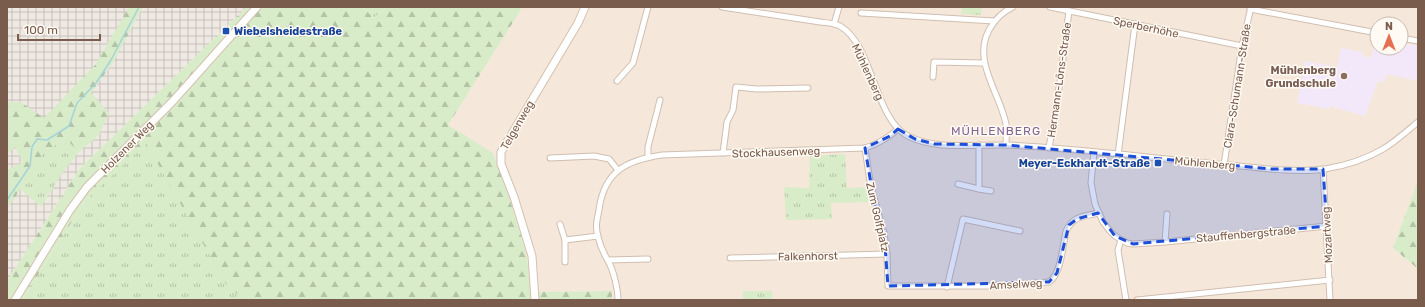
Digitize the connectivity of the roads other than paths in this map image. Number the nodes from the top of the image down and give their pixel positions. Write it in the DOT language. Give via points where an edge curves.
graph roads {
  1 [pos="256,7"];
  2 [pos="584,7"];
  3 [pos="648,7"];
  4 [pos="722,7"];
  5 [pos="839,7"];
  6 [pos="1013,7"];
  7 [pos="1050,7"];
  8 [pos="1250,8"];
  9 [pos="1069,11"];
  10 [pos="861,13"];
  11 [pos="994,21"];
  12 [pos="834,24"];
  13 [pos="1135,24"];
  14 [pos="1369,32"];
  15 [pos="1242,46"];
  16 [pos="984,63"];
  17 [pos="933,77"];
  18 [pos="617,81"];
  19 [pos="808,88"];
  20 [pos="660,100"];
  21 [pos="1418,122"];
  22 [pos="898,129"];
  23 [pos="979,145"];
  24 [pos="1006,145"];
  25 [pos="865,148"];
  26 [pos="1049,148"];
  27 [pos="1094,152"];
  28 [pos="723,153"];
  29 [pos="1118,154"];
  30 [pos="648,157"];
  31 [pos="550,158"];
  32 [pos="1224,165"];
  33 [pos="1323,169"];
  34 [pos="618,170"];
  35 [pos="958,184"];
  36 [pos="979,189"];
  37 [pos="991,191"];
  38 [pos="1098,213"];
  39 [pos="1167,214"];
  40 [pos="560,224"];
  41 [pos="1327,226"];
  42 [pos="1020,231"];
  43 [pos="598,236"];
  44 [pos="565,240"];
  45 [pos="1121,240"];
  46 [pos="1165,242"];
  47 [pos="887,254"];
  48 [pos="730,258"];
  49 [pos="648,259"];
  50 [pos="608,260"];
  51 [pos="565,262"];
  52 [pos="1330,280"];
  53 [pos="888,286"];
  54 [pos="947,287"];
  55 [pos="15,300"];
  56 [pos="535,300"];
  57 [pos="618,300"];
  58 [pos="1126,300"];
  59 [pos="1137,300"];
  60 [pos="1330,300"];
  1 -- 55 [label="main road, Holzener Weg" via="173,101 86,187"];
  2 -- 56 [label="main road, Telgenweg" via="578,23 501,152 501,164 532,256"];
  3 -- 18 [label="street" via="633,63"];
  4 -- 12 [label="street, Mühlenberg"];
  5 -- 12 [label="street"];
  6 -- 11 [label="street"];
  7 -- 9 [label="street, Sperberhöhe"];
  8 -- 14 [label="street"];
  8 -- 15 [label="street, Clara-Schumann-Straße"];
  9 -- 13 [label="street, Sperberhöhe"];
  9 -- 26 [label="street, Hermann-Löns-Straße"];
  10 -- 11 [label="street"];
  11 -- 16 [label="street" via="983,49"];
  12 -- 22 [label="street, Mühlenberg" via="853,39"];
  13 -- 15 [label="street, Sperberhöhe"];
  13 -- 29 [label="street"];
  15 -- 32 [label="street, Clara-Schumann-Straße"];
  16 -- 17 [label="street" via="934,62"];
  16 -- 24 [label="street" via="1006,124"];
  19 -- 28 [label="street" via="736,87 734,110 727,122"];
  20 -- 30 [label="street" via="648,147"];
  21 -- 33 [label="street, Mühlenberg" via="1383,149 1354,161"];
  22 -- 23 [label="street, Mühlenberg" via="906,135 935,144"];
  22 -- 25 [label="street, Stockhausenweg" via="890,136"];
  23 -- 24 [label="street, Mühlenberg"];
  23 -- 36 [label="street"];
  24 -- 26 [label="street, Mühlenberg"];
  25 -- 28 [label="street, Stockhausenweg"];
  25 -- 47 [label="street, Zum Golfplatz" via="871,188 884,232"];
  26 -- 27 [label="street, Mühlenberg"];
  27 -- 29 [label="street, Mühlenberg"];
  27 -- 38 [label="street" via="1091,183"];
  28 -- 30 [label="street, Stockhausenweg"];
  29 -- 32 [label="street, Mühlenberg"];
  30 -- 34 [label="street, Stockhausenweg" via="629,163"];
  31 -- 34 [label="street" via="594,156 609,159"];
  32 -- 33 [label="street, Mühlenberg"];
  33 -- 41 [label="street, Mozartweg"];
  34 -- 43 [label="street, Stockhausenweg" via="600,200 596,222"];
  35 -- 36 [label="street"];
  36 -- 37 [label="street"];
  38 -- 45 [label="street"];
  38 -- 54 [label="street, Amselweg" via="1076,219 1069,225 1054,280 996,286"];
  39 -- 46 [label="street"];
  40 -- 44 [label="street"];
  41 -- 46 [label="street, Stauffenbergstraße"];
  41 -- 52 [label="street, Mozartweg"];
  42 -- 54 [label="street" via="963,219"];
  43 -- 44 [label="street"];
  43 -- 50 [label="street, Stockhausenweg"];
  44 -- 51 [label="street"];
  45 -- 46 [label="street, Stauffenbergstraße" via="1133,244"];
  45 -- 58 [label="street" via="1118,250"];
  47 -- 48 [label="street, Falkenhorst"];
  47 -- 53 [label="street, Zum Golfplatz"];
  49 -- 50 [label="street"];
  50 -- 57 [label="street, Stockhausenweg"];
  52 -- 59 [label="street"];
  52 -- 60 [label="street, Mozartweg"];
  53 -- 54 [label="street, Amselweg"];
}
